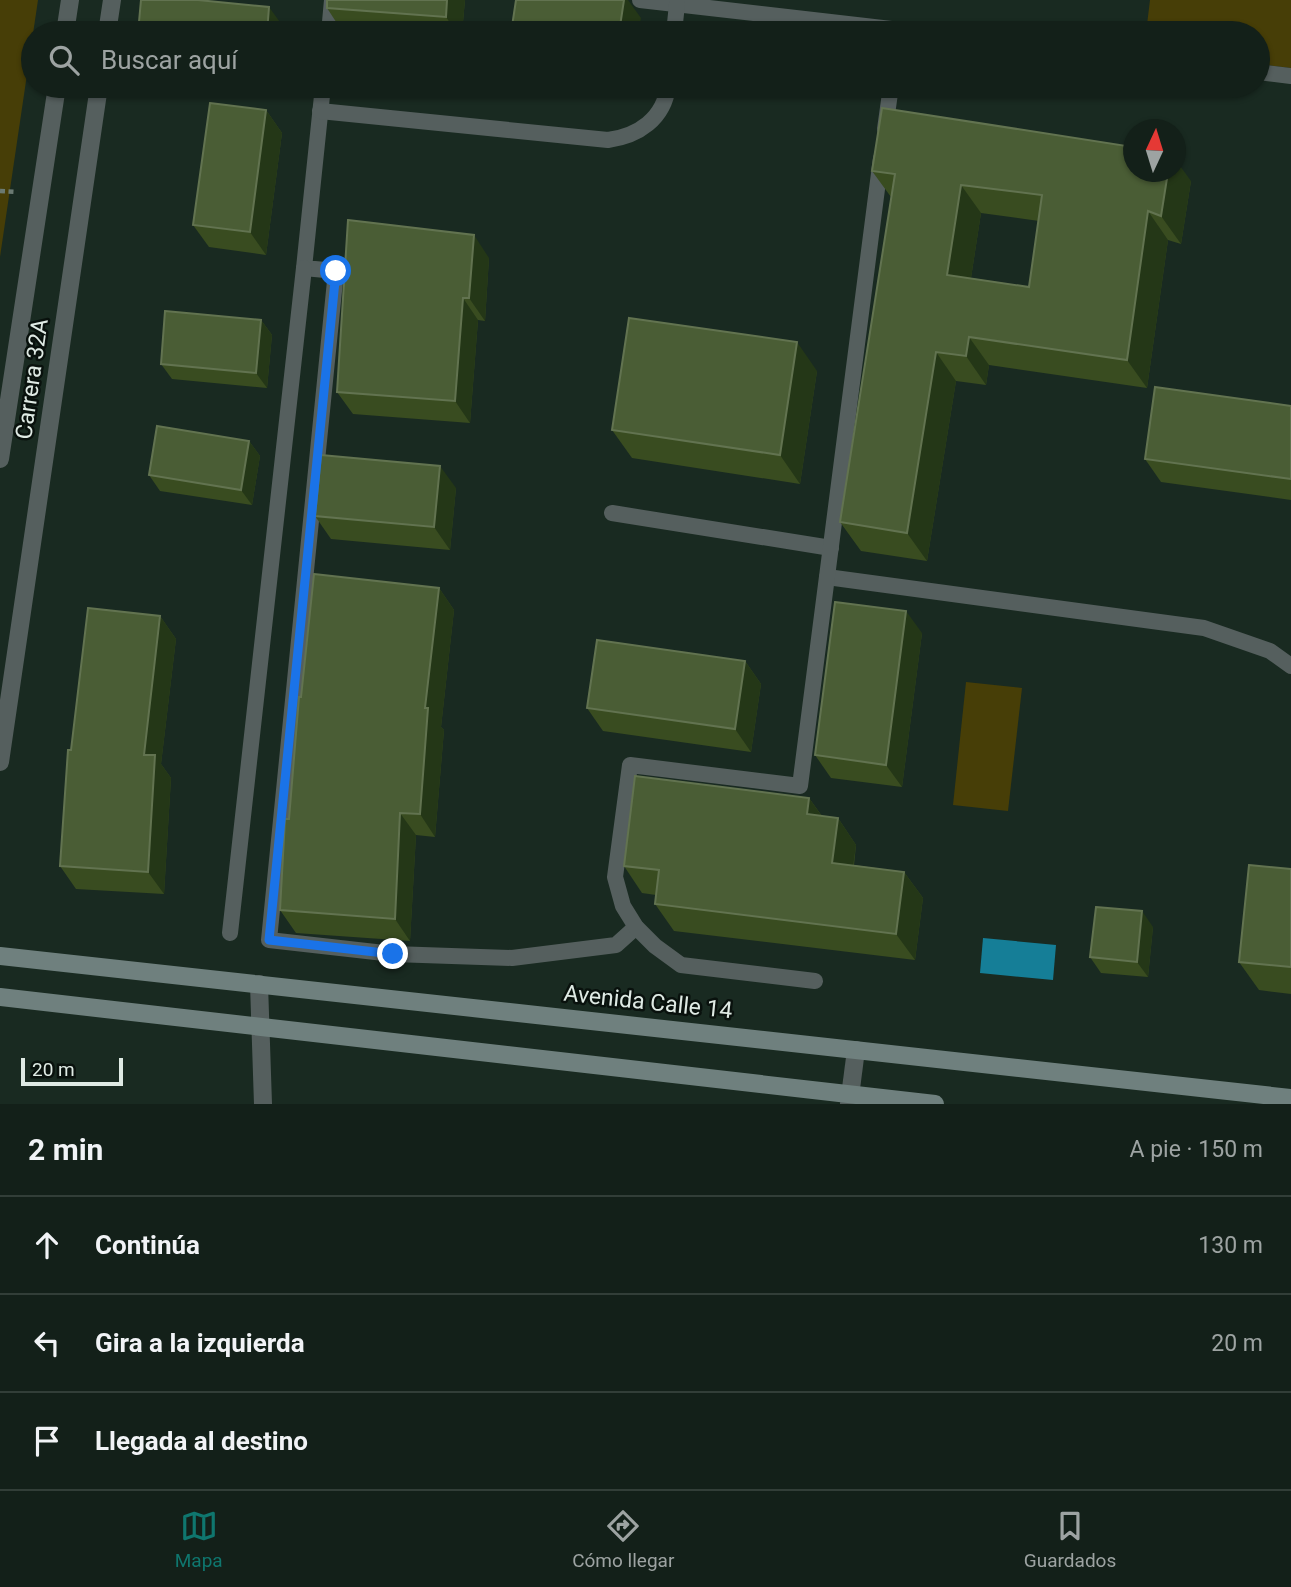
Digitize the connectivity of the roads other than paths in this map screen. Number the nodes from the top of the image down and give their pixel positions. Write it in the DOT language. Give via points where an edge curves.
graph roads {
  1 [pos="70,0"];
  2 [pos="112,0"];
  3 [pos="332,0"];
  4 [pos="640,0"];
  5 [pos="677,4"];
  6 [pos="67,21"];
  7 [pos="109,21"];
  8 [pos="330,21"];
  9 [pos="675,21"];
  10 [pos="811,21"];
  11 [pos="1270,73"];
  12 [pos="1291,76"];
  13 [pos="55,98"];
  14 [pos="97,98"];
  15 [pos="322,98"];
  16 [pos="664,98"];
  17 [pos="889,98"];
  18 [pos="320,111"];
  19 [pos="304,268"];
  20 [pos="0,459"];
  21 [pos="611,513"];
  22 [pos="831,548"];
  23 [pos="827,577"];
  24 [pos="1291,666"];
  25 [pos="0,762"];
  26 [pos="635,927"];
  27 [pos="230,933"];
  28 [pos="0,956"];
  29 [pos="815,981"];
  30 [pos="259,985"];
  31 [pos="0,997"];
  32 [pos="261,1027"];
  33 [pos="856,1050"];
  34 [pos="1291,1098"];
  35 [pos="849,1100"];
  36 [pos="263,1104"];
  37 [pos="935,1104"];
  1 -- 6 [label="street"];
  2 -- 7 [label="street"];
  3 -- 8 [label="lane"];
  4 -- 5 [label="lane"];
  5 -- 9 [label="lane"];
  5 -- 10 [label="lane"];
  11 -- 12 [label="lane"];
  13 -- 20 [label="street, Carrera 32A"];
  14 -- 25 [label="street, Carrera 32A"];
  15 -- 18 [label="lane"];
  16 -- 18 [label="lane" via="659,112 645,127 628,137 608,140"];
  17 -- 22 [label="lane"];
  18 -- 19 [label="lane"];
  19 -- 26 [label="lane" via="336,271 269,940 393,954 512,958 616,945"];
  19 -- 27 [label="lane"];
  21 -- 22 [label="lane"];
  22 -- 23 [label="lane"];
  23 -- 24 [label="lane" via="1204,628 1270,650"];
  23 -- 26 [label="lane" via="800,786 630,765 615,877"];
  26 -- 29 [label="lane" via="681,965"];
  28 -- 30 [label="main road, Avenida Calle 14"];
  30 -- 32 [label="street"];
  30 -- 33 [label="main road, Avenida Calle 14"];
  31 -- 32 [label="main road"];
  32 -- 35 [label="main road"];
  32 -- 36 [label="street"];
  33 -- 34 [label="main road, Avenida Calle 14"];
  33 -- 35 [label="street"];
  35 -- 37 [label="main road"];
}
